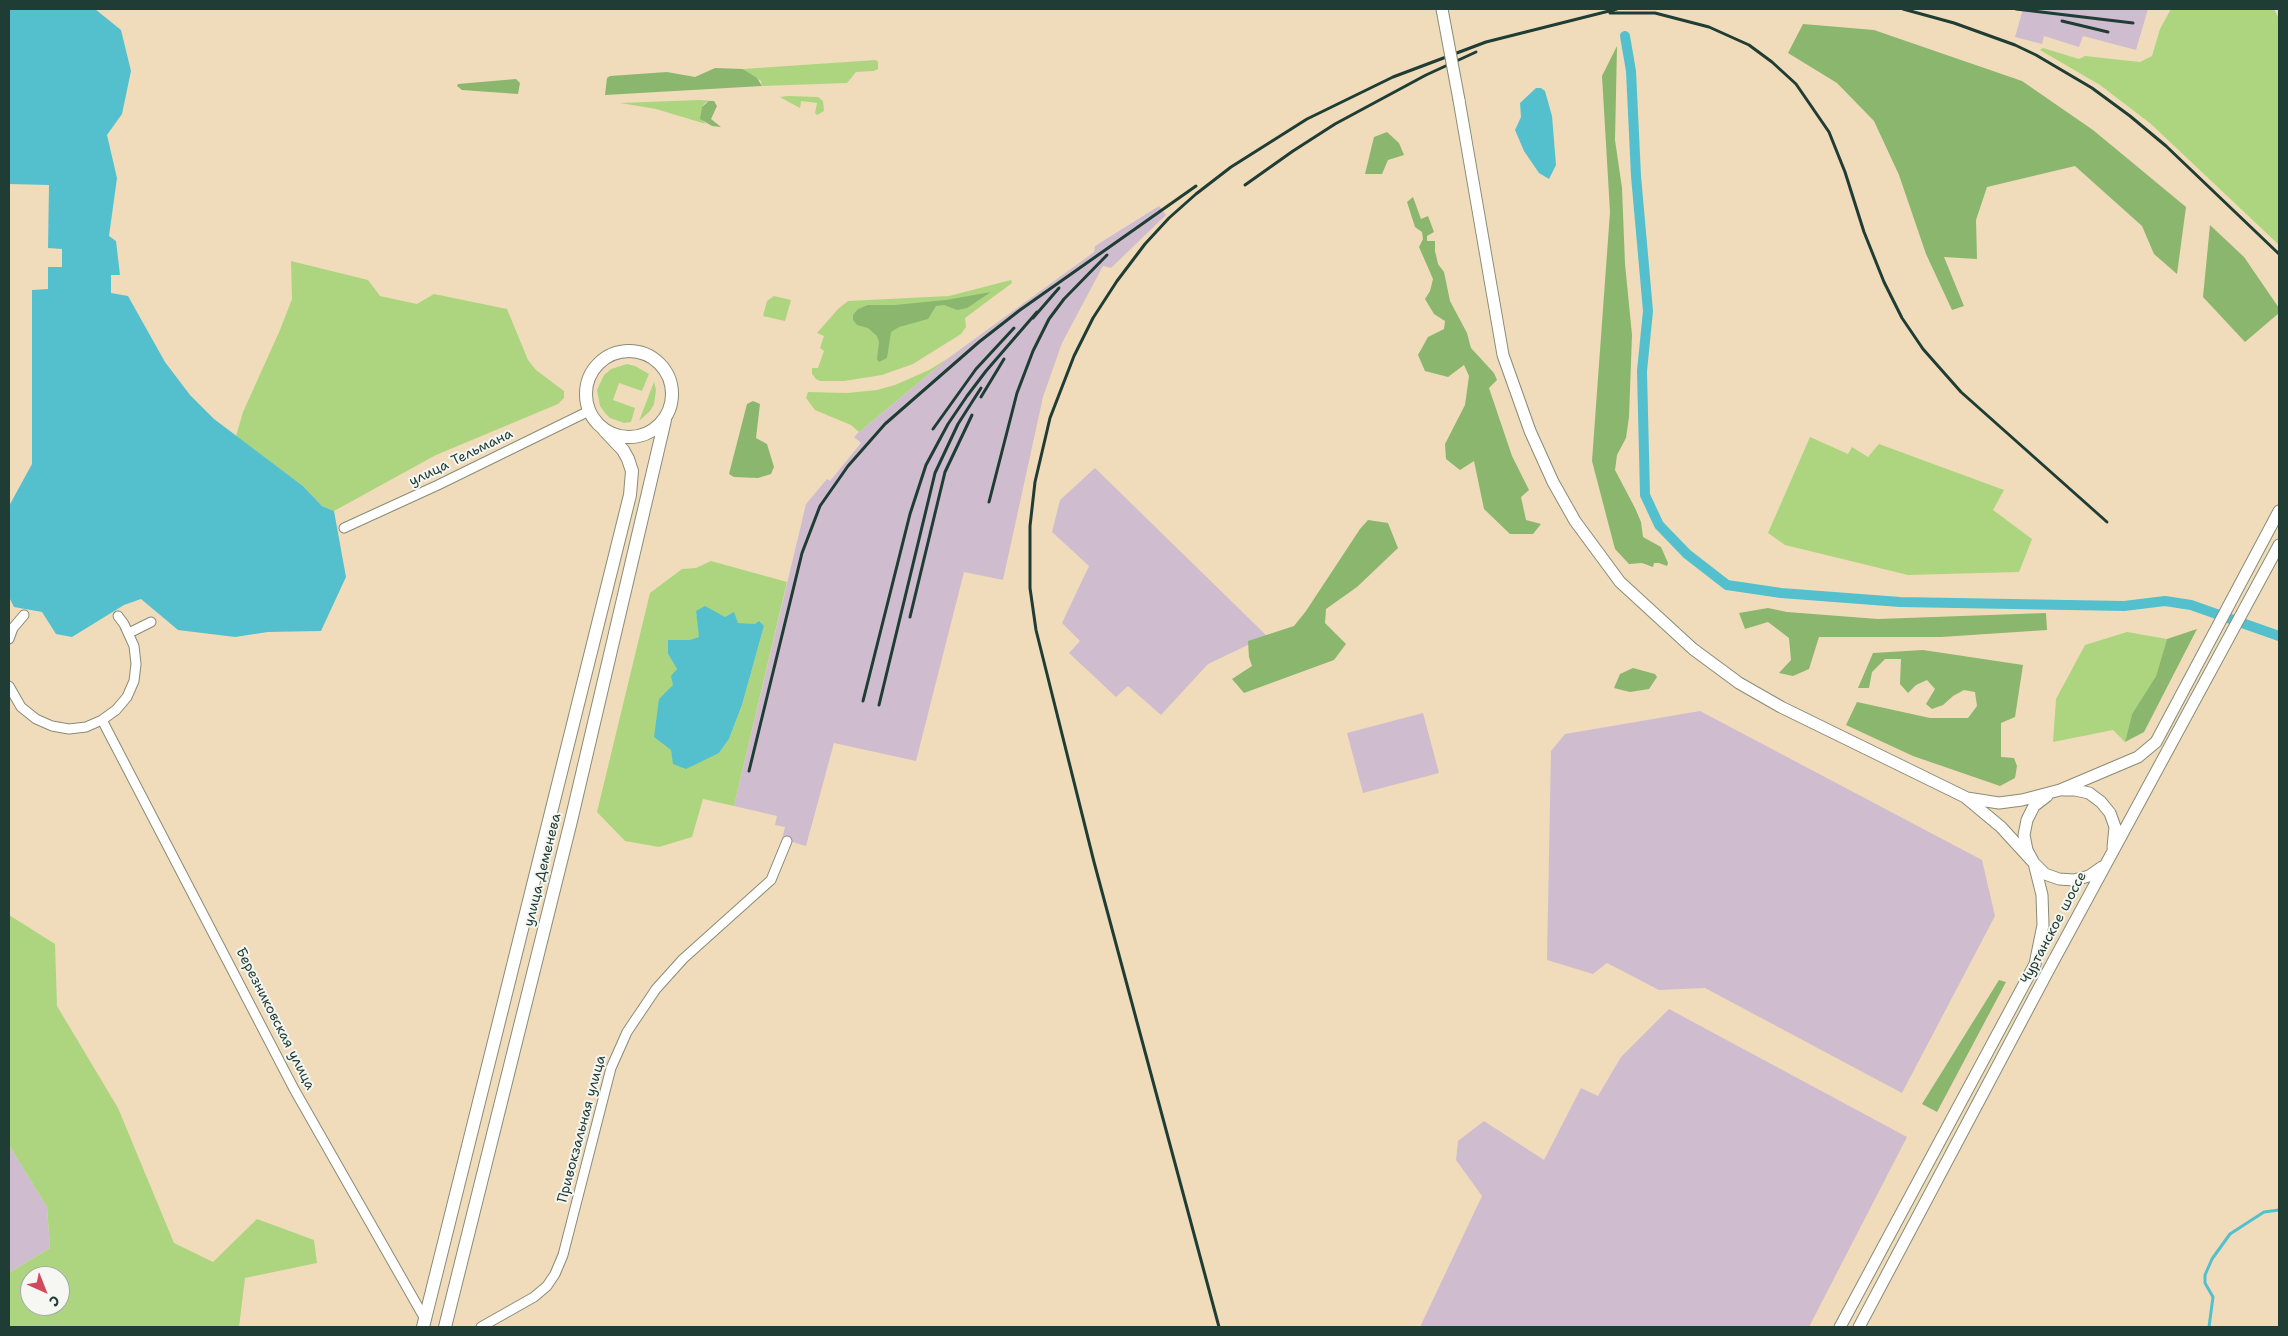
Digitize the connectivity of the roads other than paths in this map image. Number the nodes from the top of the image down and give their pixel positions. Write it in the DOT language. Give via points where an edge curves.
graph roads {
  1 [pos="1442,9"];
  2 [pos="589,411"];
  3 [pos="666,420"];
  4 [pos="604,430"];
  5 [pos="2279,511"];
  6 [pos="344,528"];
  7 [pos="2279,545"];
  8 [pos="24,615"];
  9 [pos="118,616"];
  10 [pos="151,622"];
  11 [pos="129,633"];
  12 [pos="9,639"];
  13 [pos="9,690"];
  14 [pos="102,720"];
  15 [pos="2060,790"];
  16 [pos="1965,797"];
  17 [pos="787,840"];
  18 [pos="2109,858"];
  19 [pos="2034,863"];
  20 [pos="426,1325"];
  21 [pos="445,1327"];
  22 [pos="481,1327"];
  23 [pos="1840,1327"];
  24 [pos="1859,1327"];
  1 -- 16 [label="street, bridge" via="1503,355 1530,431 1553,482 1588,539 1627,588 1693,649 1739,683 1781,707"];
  2 -- 3 [label="main road" via="586,388 596,366 624,351 640,352 653,357 670,378 673,400"];
  2 -- 4 [label="main road"];
  2 -- 6 [label="street, улица Тельмана"];
  3 -- 4 [label="main road" via="650,432 631,438"];
  3 -- 21 [label="main road, улица Деменева" via="571,822"];
  4 -- 20 [label="main road, улица Деменева" via="628,459 632,471 630,495"];
  5 -- 15 [label="street" via="2156,742 2138,757"];
  7 -- 18 [label="street, Чуртанское шоссе"];
  8 -- 12 [label="street"];
  9 -- 11 [label="street"];
  10 -- 11 [label="street"];
  11 -- 14 [label="street" via="136,664 134,681 127,697"];
  13 -- 14 [label="street" via="21,707 52,726 77,728"];
  14 -- 20 [label="street, Березниковская улица" via="294,1089"];
  15 -- 16 [label="street" via="2000,803"];
  15 -- 18 [label="street" via="2089,793 2110,813 2115,834"];
  15 -- 19 [label="street" via="2034,806 2027,820 2024,835"];
  16 -- 19 [label="street" via="2001,827"];
  17 -- 22 [label="street, Привокзальная улица" via="771,880 683,958 656,989 627,1032 606,1086 555,1274 534,1297"];
  18 -- 19 [label="street" via="2089,876 2074,880 2045,874"];
  18 -- 24 [label="street, Чуртанское шоссе"];
  19 -- 23 [label="street, Чуртанское шоссе" via="2042,895 2043,925 2035,964"];
}
